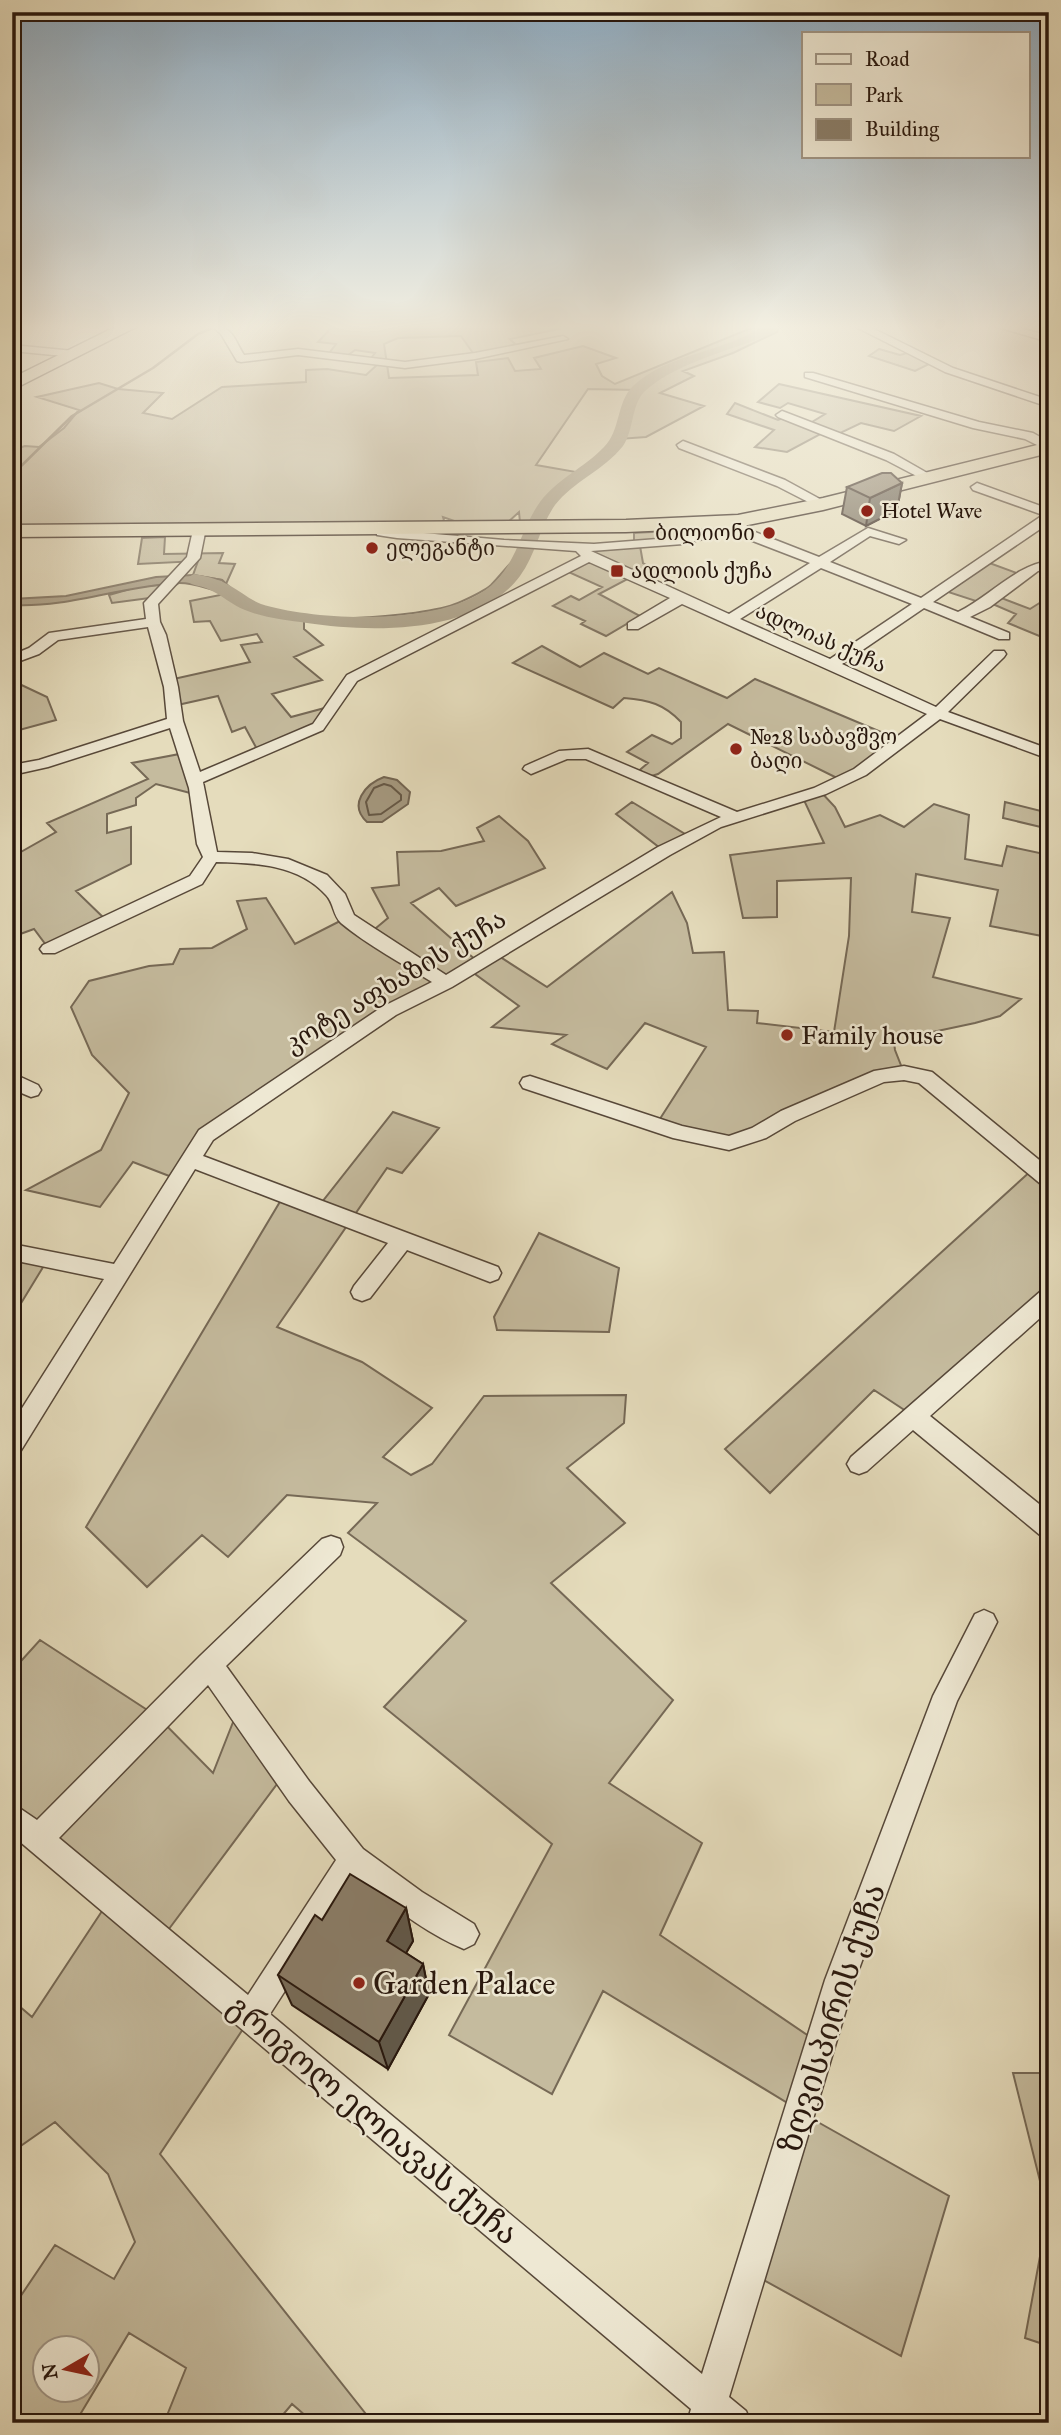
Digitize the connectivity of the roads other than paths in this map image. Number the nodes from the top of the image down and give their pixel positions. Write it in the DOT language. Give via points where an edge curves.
graph roads {
  1 [pos="845,440"];
  2 [pos="682,445"];
  3 [pos="1049,449"];
  4 [pos="930,478"];
  5 [pos="977,487"];
  6 [pos="823,504"];
  7 [pos="1049,515"];
  8 [pos="741,525"];
  9 [pos="709,529"];
  10 [pos="12,533"];
  11 [pos="198,533"];
  12 [pos="515,534"];
  13 [pos="547,534"];
  14 [pos="899,540"];
  15 [pos="585,553"];
  16 [pos="817,562"];
  17 [pos="1049,565"];
  18 [pos="681,598"];
  19 [pos="922,603"];
  20 [pos="958,617"];
  21 [pos="730,620"];
  22 [pos="153,622"];
  23 [pos="633,626"];
  24 [pos="1004,636"];
  25 [pos="999,654"];
  26 [pos="12,660"];
  27 [pos="831,665"];
  28 [pos="938,713"];
  29 [pos="175,721"];
  30 [pos="1049,754"];
  31 [pos="531,769"];
  32 [pos="12,770"];
  33 [pos="194,780"];
  34 [pos="735,817"];
  35 [pos="211,857"];
  36 [pos="49,949"];
  37 [pos="446,983"];
  38 [pos="12,1080"];
  39 [pos="530,1083"];
  40 [pos="31,1090"];
  41 [pos="190,1159"];
  42 [pos="1044,1167"];
  43 [pos="403,1240"];
  44 [pos="12,1252"];
  45 [pos="118,1273"];
  46 [pos="490,1273"];
  47 [pos="362,1292"];
  48 [pos="1049,1297"];
  49 [pos="913,1416"];
  50 [pos="12,1445"];
  51 [pos="859,1464"];
  52 [pos="1049,1527"];
  53 [pos="331,1547"];
  54 [pos="984,1622"];
  55 [pos="209,1665"];
  56 [pos="12,1817"];
  57 [pos="38,1839"];
  58 [pos="353,1859"];
  59 [pos="464,1934"];
  60 [pos="251,2017"];
  61 [pos="716,2417"];
  1 -- 4 [label="street"];
  2 -- 6 [label="street"];
  3 -- 4 [label="highway"];
  3 -- 8 [label="highway"];
  4 -- 6 [label="highway"];
  5 -- 7 [label="street"];
  6 -- 9 [label="highway"];
  7 -- 19 [label="street"];
  8 -- 9 [label="highway"];
  8 -- 16 [label="street" via="750,535"];
  9 -- 13 [label="highway"];
  9 -- 15 [label="street" via="640,546"];
  10 -- 11 [label="highway"];
  10 -- 12 [label="highway"];
  11 -- 12 [label="highway"];
  11 -- 22 [label="street" via="193,558 185,570 151,603"];
  12 -- 13 [label="highway"];
  13 -- 15 [label="street"];
  14 -- 16 [label="street" via="868,532"];
  15 -- 18 [label="street, ადლიას ქუჩა"];
  15 -- 33 [label="street" via="352,678 318,727"];
  16 -- 19 [label="street"];
  16 -- 21 [label="street"];
  17 -- 20 [label="street" via="1034,567 985,604"];
  18 -- 21 [label="street, ადლიას ქუჩა"];
  18 -- 23 [label="street"];
  19 -- 20 [label="street"];
  19 -- 27 [label="street"];
  20 -- 24 [label="street"];
  21 -- 27 [label="street, ადლიას ქუჩა"];
  22 -- 26 [label="street" via="60,635"];
  22 -- 29 [label="street"];
  25 -- 28 [label="street, კოტე აფხაზის ქუჩა"];
  27 -- 28 [label="street, ადლიას ქუჩა"];
  28 -- 30 [label="street, ადლიას ქუჩა"];
  28 -- 34 [label="street, კოტე აფხაზის ქუჩა" via="860,772 820,791"];
  29 -- 32 [label="street"];
  29 -- 33 [label="street"];
  31 -- 34 [label="street" via="565,754 588,754"];
  33 -- 35 [label="street"];
  34 -- 37 [label="street, კოტე აფხაზის ქუჩა" via="664,851"];
  35 -- 36 [label="street" via="196,880"];
  35 -- 37 [label="street" via="289,864 321,879 339,898 346,918"];
  37 -- 41 [label="street, კოტე აფხაზის ქუჩა" via="389,1012 235,1113 206,1135"];
  38 -- 40 [label="street"];
  39 -- 42 [label="street" via="680,1133 729,1143 880,1076 904,1073 925,1077"];
  41 -- 43 [label="street"];
  41 -- 45 [label="street, კოტე აფხაზის ქუჩა"];
  43 -- 46 [label="street"];
  43 -- 47 [label="street"];
  44 -- 45 [label="street"];
  45 -- 50 [label="street, კოტე აფხაზის ქუჩა"];
  48 -- 49 [label="street"];
  49 -- 51 [label="street"];
  49 -- 52 [label="street"];
  53 -- 55 [label="street"];
  54 -- 61 [label="street, ზღვისპირის ქუჩა" via="946,1696 840,1980"];
  55 -- 57 [label="street"];
  55 -- 58 [label="street"];
  56 -- 57 [label="street, გრიგოლ ელიავას ქუჩა"];
  57 -- 60 [label="street, გრიგოლ ელიავას ქუჩა"];
  58 -- 59 [label="street"];
  58 -- 60 [label="street"];
  60 -- 61 [label="street, გრიგოლ ელიავას ქუჩა"];
}
